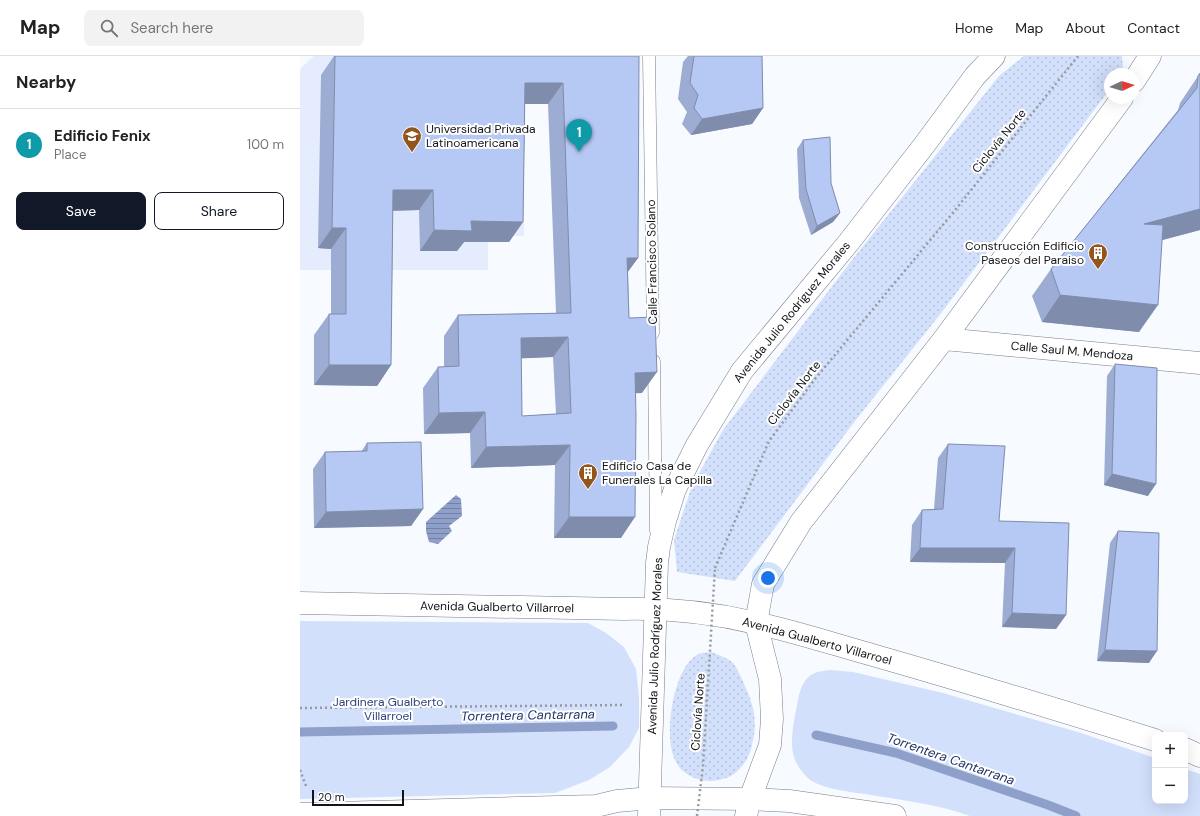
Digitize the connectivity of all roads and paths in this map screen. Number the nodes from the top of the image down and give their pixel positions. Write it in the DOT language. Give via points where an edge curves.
graph roads {
  1 [pos="649,56"];
  2 [pos="994,56"];
  3 [pos="1078,56"];
  4 [pos="1150,56"];
  5 [pos="1140,72"];
  6 [pos="1118,104"];
  7 [pos="944,339"];
  8 [pos="1200,363"];
  9 [pos="657,564"];
  10 [pos="300,603"];
  11 [pos="655,609"];
  12 [pos="756,623"];
  13 [pos="626,705"];
  14 [pos="300,708"];
  15 [pos="1152,739"];
  16 [pos="1188,750"];
  17 [pos="1200,756"];
  18 [pos="300,770"];
  19 [pos="308,791"];
  20 [pos="650,807"];
  21 [pos="748,807"];
  22 [pos="300,814"];
  23 [pos="697,816"];
  24 [pos="894,816"];
  1 -- 9 [label="lane, Calle Francisco Solano"];
  2 -- 9 [label="street, Avenida Julio Rodríguez Morales" via="975,76 849,242 742,371 697,445 675,489 662,534"];
  3 -- 23 [label="path, Ciclovía Norte, bridge" via="815,379 769,441 715,568 704,766"];
  4 -- 5 [label="street"];
  6 -- 7 [label="street"];
  7 -- 8 [label="street, Calle Saul M. Mendoza"];
  7 -- 12 [label="street" via="801,522 763,584"];
  9 -- 11 [label="street, Avenida Julio Rodríguez Morales"];
  10 -- 11 [label="street, Avenida Gualberto Villarroel"];
  11 -- 12 [label="street, Avenida Gualberto Villarroel" via="692,612"];
  11 -- 20 [label="street, Avenida Julio Rodríguez Morales"];
  12 -- 15 [label="street, Avenida Gualberto Villarroel" via="975,684"];
  12 -- 21 [label="street" via="770,679 772,719 770,745"];
  13 -- 14 [label="path"];
  16 -- 17 [label="street"];
  18 -- 19 [label="path"];
  20 -- 21 [label="street"];
  20 -- 22 [label="street" via="617,801 596,806"];
  21 -- 24 [label="street" via="789,801"];
}
